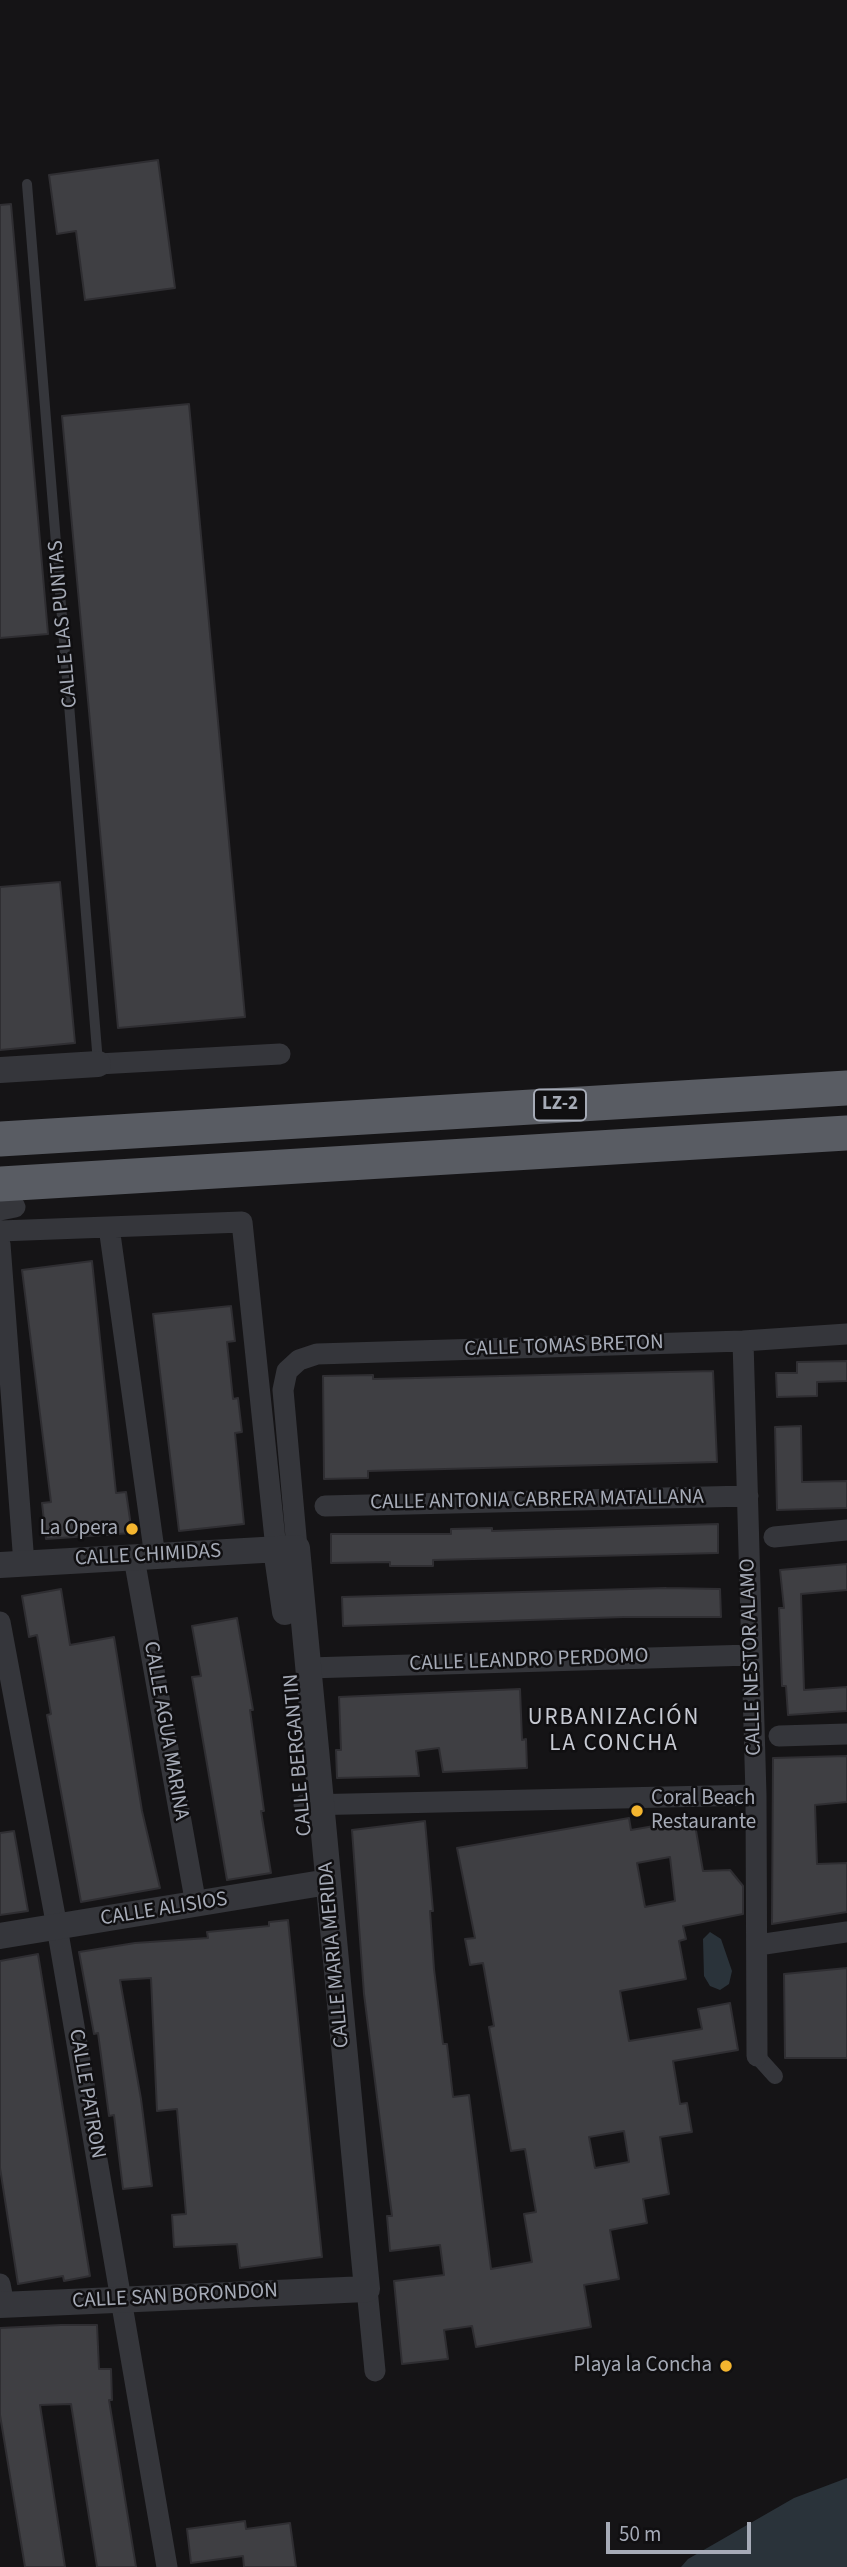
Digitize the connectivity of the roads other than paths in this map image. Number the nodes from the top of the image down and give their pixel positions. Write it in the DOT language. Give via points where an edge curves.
graph roads {
  1 [pos="27,184"];
  2 [pos="280,1054"];
  3 [pos="98,1064"];
  4 [pos="0,1070"];
  5 [pos="847,1088"];
  6 [pos="847,1133"];
  7 [pos="0,1139"];
  8 [pos="3,1208"];
  9 [pos="109,1227"];
  10 [pos="0,1244"];
  11 [pos="847,1334"];
  12 [pos="743,1341"];
  13 [pos="289,1462"];
  14 [pos="748,1496"];
  15 [pos="325,1506"];
  16 [pos="847,1530"];
  17 [pos="774,1537"];
  18 [pos="286,1548"];
  19 [pos="145,1557"];
  20 [pos="12,1564"];
  21 [pos="0,1622"];
  22 [pos="751,1655"];
  23 [pos="308,1668"];
  24 [pos="847,1734"];
  25 [pos="779,1736"];
  26 [pos="756,1795"];
  27 [pos="312,1804"];
  28 [pos="319,1883"];
  29 [pos="196,1905"];
  30 [pos="57,1927"];
  31 [pos="847,1931"];
  32 [pos="0,1936"];
  33 [pos="758,1945"];
  34 [pos="757,2056"];
  35 [pos="775,2076"];
  36 [pos="358,2289"];
  37 [pos="1,2298"];
  38 [pos="121,2300"];
  39 [pos="375,2371"];
  40 [pos="167,2567"];
  1 -- 3 [label="lane, CALLE LAS PUNTAS"];
  2 -- 3 [label="street"];
  3 -- 4 [label="street"];
  5 -- 7 [label="highway, LZ-2"];
  6 -- 8 [label="highway, LZ-2" via="355,1165 276,1185"];
  8 -- 9 [label="street"];
  9 -- 18 [label="street, CALLE BERGANTIN" via="242,1222"];
  9 -- 19 [label="street, CALLE AGUA MARINA"];
  10 -- 20 [label="street"];
  11 -- 12 [label="street, CALLE TOMAS BRETON"];
  12 -- 13 [label="street, CALLE TOMAS BRETON" via="317,1354 299,1360 287,1371 283,1390"];
  12 -- 14 [label="street, CALLE NESTOR ALAMO"];
  13 -- 15 [label="street" via="297,1480"];
  13 -- 18 [label="street"];
  14 -- 15 [label="street, CALLE ANTONIA CABRERA MATALLANA"];
  14 -- 22 [label="street, CALLE NESTOR ALAMO"];
  15 -- 18 [label="street"];
  16 -- 17 [label="street"];
  18 -- 19 [label="street, CALLE CHIMIDAS"];
  18 -- 23 [label="street"];
  18 -- 27 [label="street, CALLE BERGANTIN"];
  19 -- 20 [label="street, CALLE CHIMIDAS"];
  19 -- 29 [label="street, CALLE AGUA MARINA"];
  21 -- 30 [label="street, CALLE PATRON"];
  22 -- 23 [label="street, CALLE LEANDRO PERDOMO"];
  22 -- 26 [label="street, CALLE NESTOR ALAMO"];
  23 -- 27 [label="street"];
  24 -- 25 [label="street"];
  26 -- 27 [label="street"];
  26 -- 33 [label="street, CALLE NESTOR ALAMO"];
  27 -- 28 [label="street, CALLE BERGANTIN"];
  28 -- 29 [label="street, CALLE ALISIOS"];
  28 -- 36 [label="street, CALLE BERGANTIN"];
  29 -- 30 [label="street, CALLE ALISIOS"];
  30 -- 32 [label="street, CALLE ALISIOS"];
  30 -- 38 [label="street, CALLE PATRON"];
  31 -- 33 [label="street"];
  33 -- 34 [label="street, CALLE NESTOR ALAMO"];
  34 -- 35 [label="street"];
  36 -- 38 [label="street, CALLE SAN BORONDON"];
  36 -- 39 [label="street"];
  37 -- 38 [label="street, CALLE SAN BORONDON"];
  38 -- 40 [label="street, CALLE PATRON"];
}
